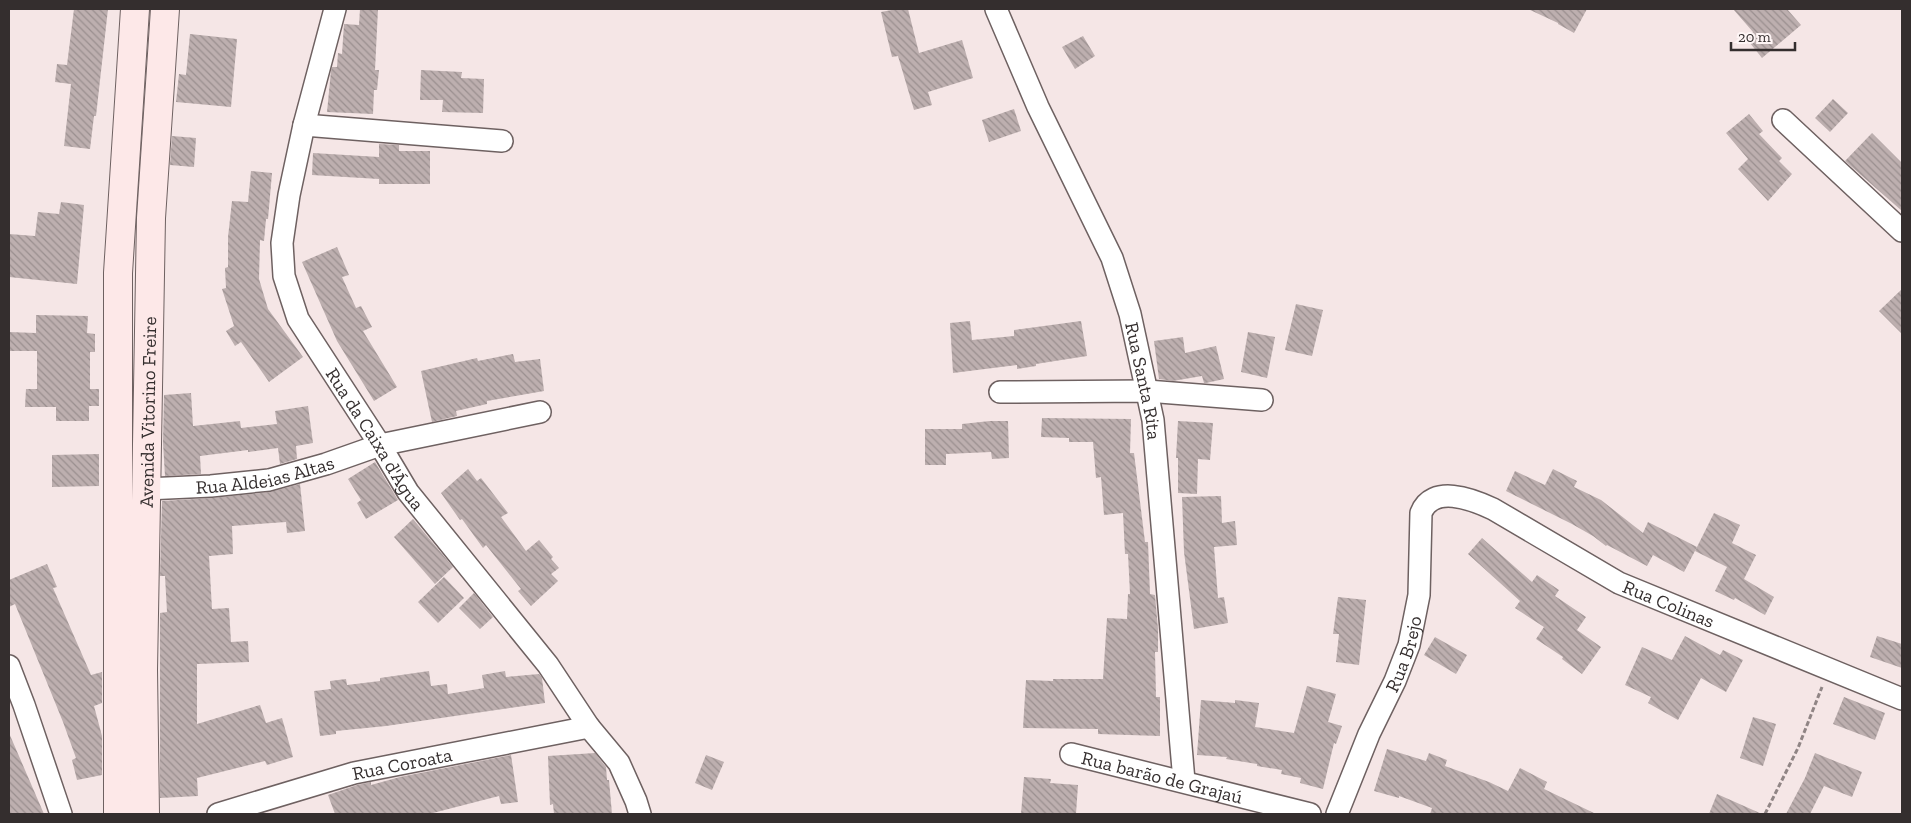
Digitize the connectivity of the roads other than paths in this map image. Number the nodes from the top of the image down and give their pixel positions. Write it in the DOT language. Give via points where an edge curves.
graph roads {
  1 [pos="135,9"];
  2 [pos="165,9"];
  3 [pos="335,9"];
  4 [pos="996,9"];
  5 [pos="1783,120"];
  6 [pos="304,125"];
  7 [pos="502,141"];
  8 [pos="1902,231"];
  9 [pos="1148,391"];
  10 [pos="1000,392"];
  11 [pos="1262,400"];
  12 [pos="540,412"];
  13 [pos="380,445"];
  14 [pos="146,489"];
  15 [pos="1442,496"];
  16 [pos="9,666"];
  17 [pos="1902,699"];
  18 [pos="589,727"];
  19 [pos="1071,754"];
  20 [pos="1184,781"];
  21 [pos="61,814"];
  22 [pos="118,814"];
  23 [pos="145,814"];
  24 [pos="218,814"];
  25 [pos="640,814"];
  26 [pos="1310,814"];
  27 [pos="1337,814"];
  1 -- 22 [label="street, Avenida Vitorino Freire" via="118,273"];
  2 -- 14 [label="street, Avenida Vitorino Freire" via="151,218"];
  3 -- 6 [label="street, Rua da Caixa d'Água"];
  4 -- 9 [label="street, Rua Santa Rita" via="1038,107 1112,258 1130,314"];
  5 -- 8 [label="street"];
  6 -- 7 [label="street"];
  6 -- 13 [label="street, Rua da Caixa d'Água" via="282,243 284,276 298,319"];
  9 -- 10 [label="street"];
  9 -- 11 [label="street"];
  9 -- 20 [label="street, Rua Santa Rita"];
  12 -- 13 [label="street, Rua Aldeias Altas"];
  13 -- 14 [label="street, Rua Aldeias Altas" via="270,480"];
  13 -- 18 [label="street, Rua da Caixa d'Água" via="408,492 548,665"];
  14 -- 23 [label="street, Avenida Vitorino Freire"];
  15 -- 17 [label="street, Rua Colinas" via="1493,508 1618,583"];
  15 -- 27 [label="street, Rua Brejo" via="1424,505 1421,513 1419,595 1409,645"];
  16 -- 21 [label="street"];
  18 -- 24 [label="street, Rua Coroata" via="354,773"];
  18 -- 25 [label="street, Rua da Caixa d'Água" via="619,763"];
  19 -- 20 [label="street, Rua barão de Grajaú"];
  20 -- 26 [label="street, Rua barão de Grajaú"];
}
